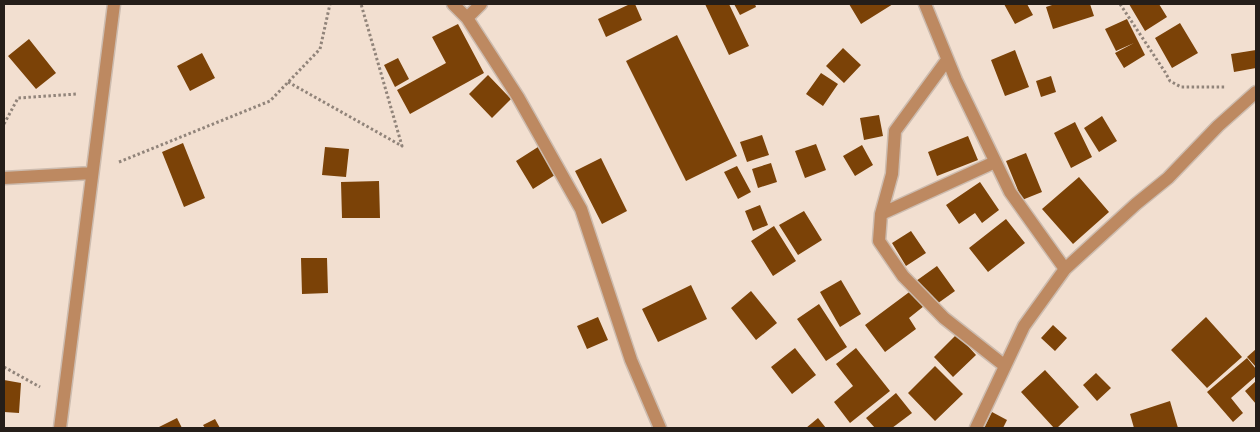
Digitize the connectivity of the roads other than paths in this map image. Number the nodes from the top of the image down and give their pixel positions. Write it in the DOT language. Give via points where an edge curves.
graph roads {
  1 [pos="114,4"];
  2 [pos="453,4"];
  3 [pos="481,4"];
  4 [pos="925,4"];
  5 [pos="467,18"];
  6 [pos="947,60"];
  7 [pos="1256,92"];
  8 [pos="995,162"];
  9 [pos="92,173"];
  10 [pos="4,178"];
  11 [pos="881,214"];
  12 [pos="1065,269"];
  13 [pos="1005,366"];
  14 [pos="60,428"];
  15 [pos="660,428"];
  16 [pos="976,428"];
  1 -- 9 [label="street"];
  2 -- 5 [label="street"];
  3 -- 5 [label="street"];
  4 -- 6 [label="street"];
  5 -- 15 [label="street" via="518,97 581,208 630,360"];
  6 -- 8 [label="street"];
  6 -- 11 [label="street" via="894,131 892,174"];
  7 -- 12 [label="street" via="1168,178"];
  8 -- 11 [label="street"];
  8 -- 12 [label="street" via="1010,192"];
  9 -- 10 [label="street"];
  9 -- 14 [label="street"];
  11 -- 13 [label="street" via="879,241 904,276 944,318"];
  12 -- 13 [label="street" via="1024,326"];
  13 -- 16 [label="street"];
}
